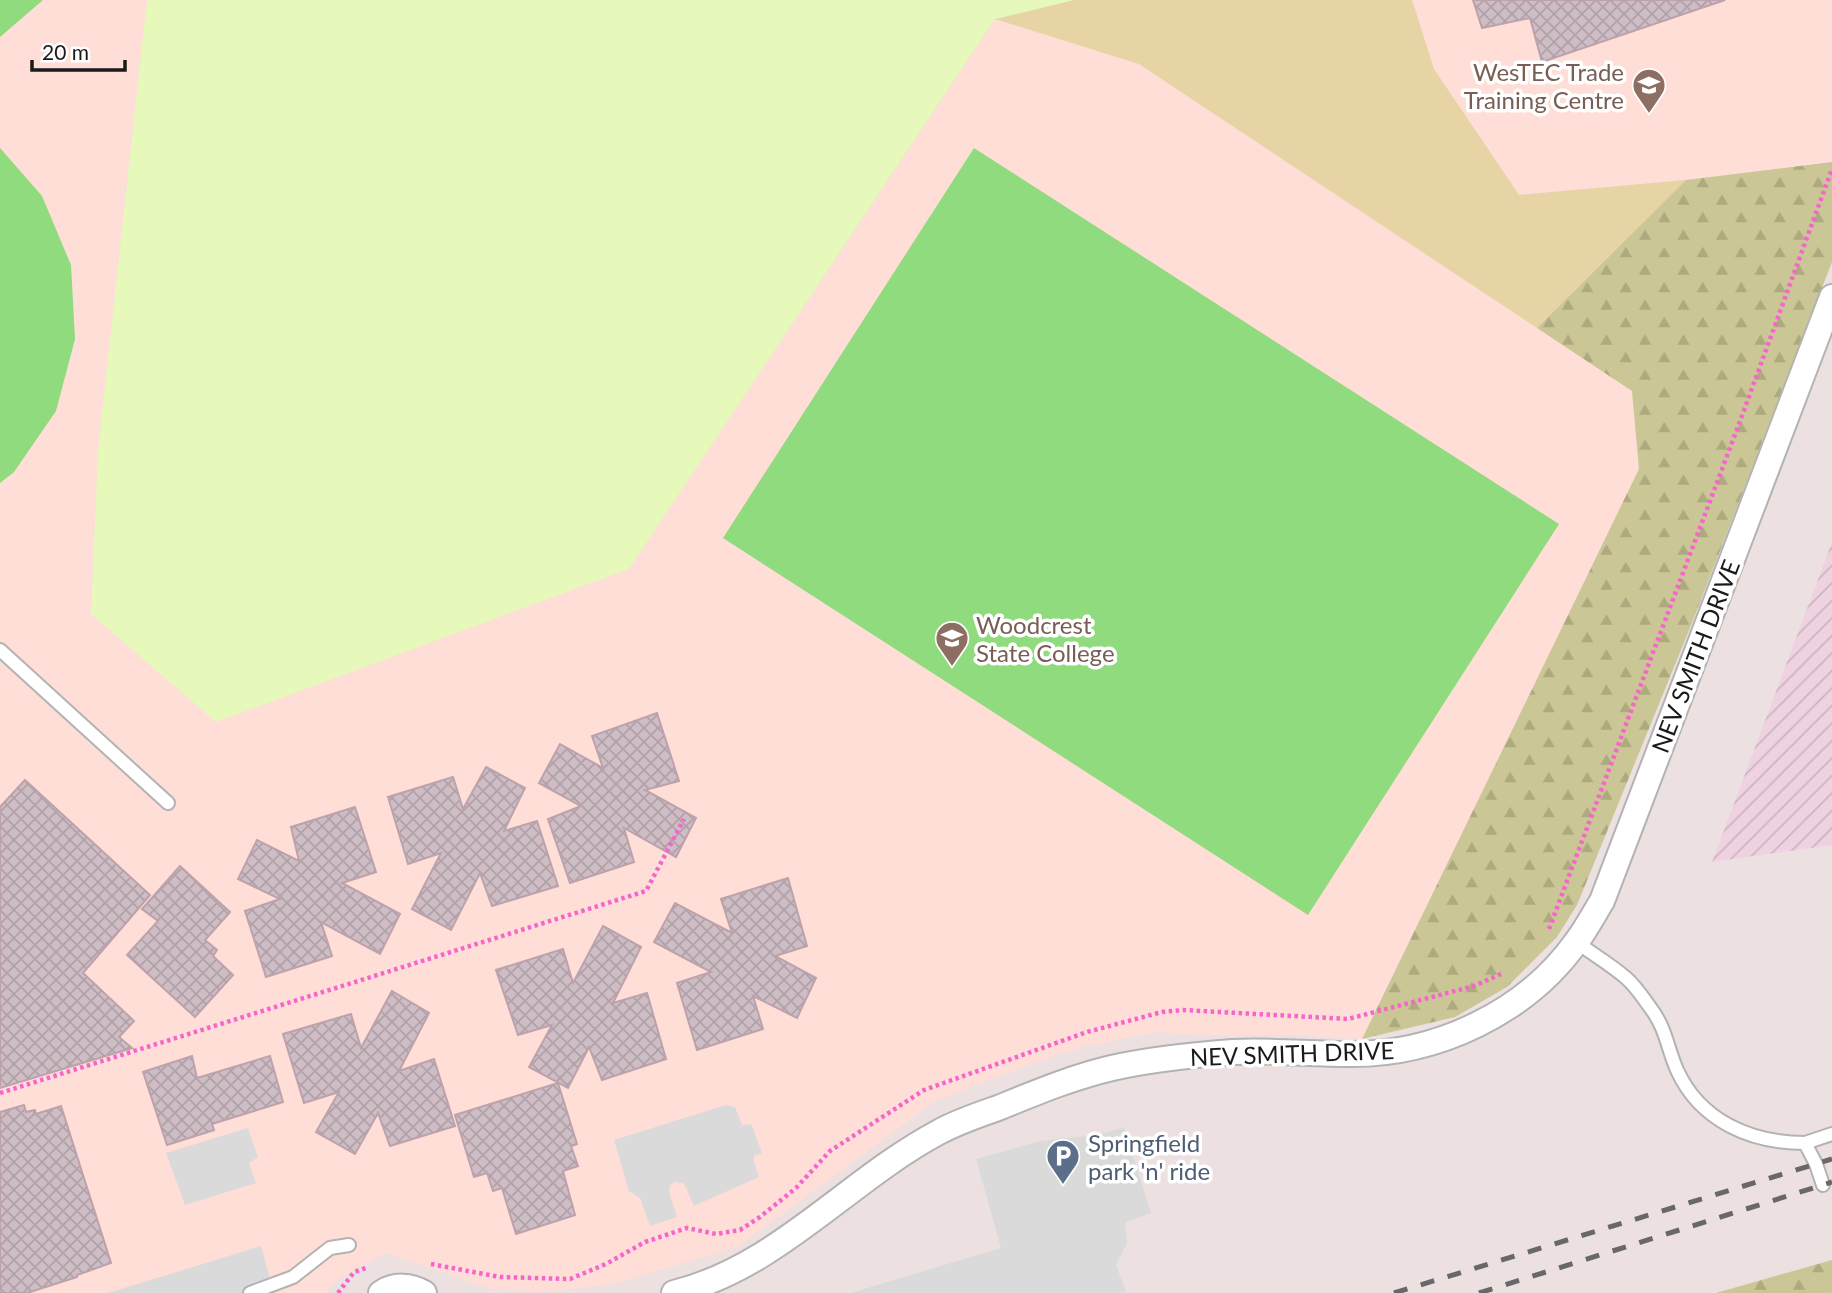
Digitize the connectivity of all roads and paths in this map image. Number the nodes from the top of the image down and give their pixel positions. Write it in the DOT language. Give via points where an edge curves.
graph roads {
  1 [pos="1832,169"];
  2 [pos="1832,297"];
  3 [pos="0,650"];
  4 [pos="168,803"];
  5 [pos="684,819"];
  6 [pos="1546,936"];
  7 [pos="1577,942"];
  8 [pos="1507,971"];
  9 [pos="0,1093"];
  10 [pos="1832,1134"];
  11 [pos="1805,1143"];
  12 [pos="1823,1185"];
  13 [pos="349,1245"];
  14 [pos="428,1263"];
  15 [pos="377,1264"];
  16 [pos="250,1293"];
  17 [pos="338,1293"];
  18 [pos="381,1293"];
  19 [pos="424,1293"];
  20 [pos="674,1293"];
  1 -- 6 [label="path"];
  2 -- 7 [label="street, NEV SMITH DRIVE" via="1602,901"];
  3 -- 4 [label="lane"];
  5 -- 9 [label="path" via="646,891"];
  7 -- 11 [label="lane" via="1627,978 1654,1012 1676,1070 1697,1104 1724,1124 1760,1138"];
  7 -- 20 [label="street, NEV SMITH DRIVE" via="1542,979 1501,1012 1452,1036 1401,1051 1234,1052 1171,1059 1112,1068 996,1108 939,1132 789,1239 742,1266"];
  8 -- 14 [label="path" via="1474,986 1348,1019 1184,1010 1087,1032 924,1090 830,1151 796,1188 740,1230 716,1234 687,1228 645,1242 570,1279 500,1277"];
  10 -- 11 [label="lane"];
  11 -- 12 [label="lane"];
  13 -- 16 [label="lane" via="330,1248 293,1277"];
  15 -- 17 [label="path" via="355,1272"];
  18 -- 19 [label="street" via="402,1286"];
}
